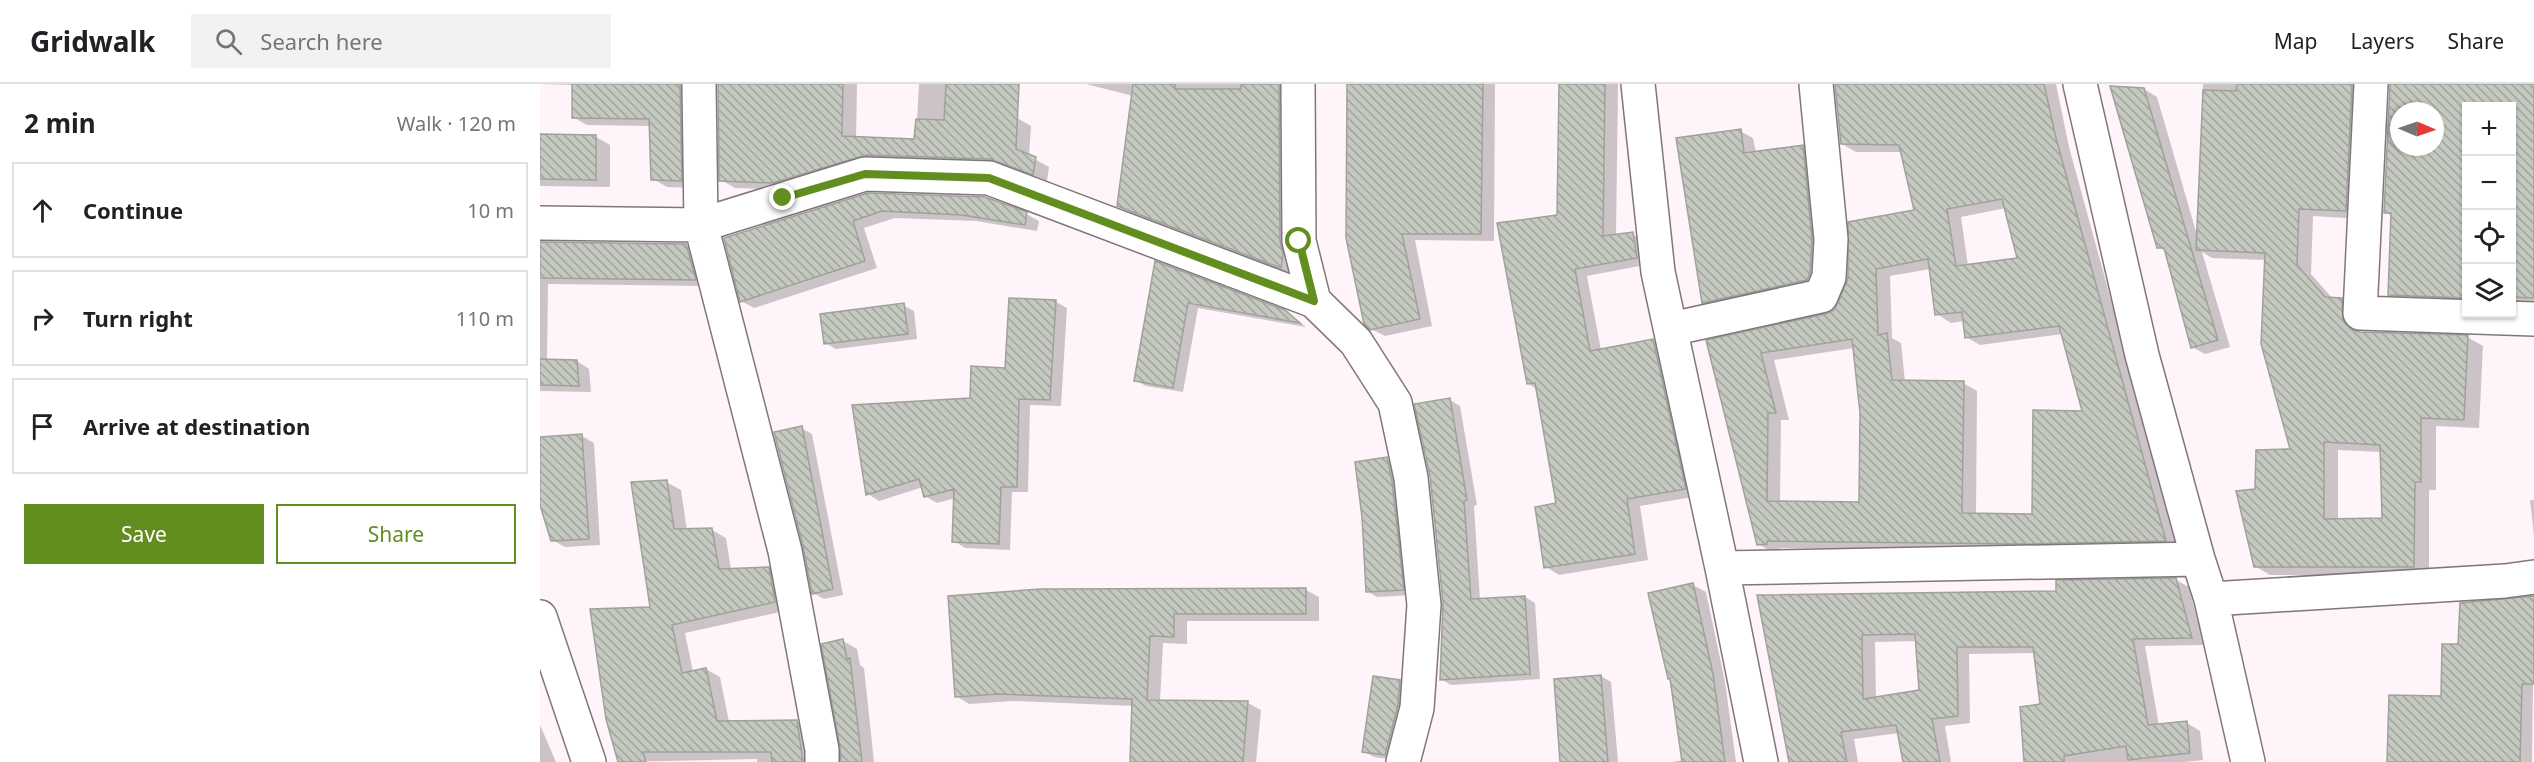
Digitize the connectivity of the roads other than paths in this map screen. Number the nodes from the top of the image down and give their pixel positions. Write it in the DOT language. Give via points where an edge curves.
graph roads {
  1 [pos="699,84"];
  2 [pos="1298,84"];
  3 [pos="1638,84"];
  4 [pos="1816,84"];
  5 [pos="2080,84"];
  6 [pos="2370,84"];
  7 [pos="540,223"];
  8 [pos="701,225"];
  9 [pos="1314,301"];
  10 [pos="2534,319"];
  11 [pos="1671,330"];
  12 [pos="2198,560"];
  13 [pos="1722,568"];
  14 [pos="2534,577"];
  15 [pos="2211,599"];
  16 [pos="540,617"];
  17 [pos="589,762"];
  18 [pos="822,762"];
  19 [pos="1403,762"];
  20 [pos="1761,762"];
  21 [pos="2248,762"];
  1 -- 8 [label="street"];
  2 -- 9 [label="street" via="1299,241"];
  3 -- 11 [label="street" via="1658,272"];
  4 -- 11 [label="street" via="1831,239 1829,277 1821,296"];
  5 -- 12 [label="street" via="2142,355"];
  6 -- 10 [label="street" via="2360,313"];
  7 -- 8 [label="street"];
  8 -- 9 [label="street" via="865,174 989,178"];
  8 -- 18 [label="street" via="785,551"];
  9 -- 19 [label="street" via="1356,342 1395,403 1411,478 1424,604 1417,708"];
  11 -- 13 [label="street"];
  12 -- 13 [label="street"];
  12 -- 15 [label="street"];
  13 -- 20 [label="street"];
  14 -- 15 [label="street"];
  15 -- 21 [label="street"];
  16 -- 17 [label="street"];
}
